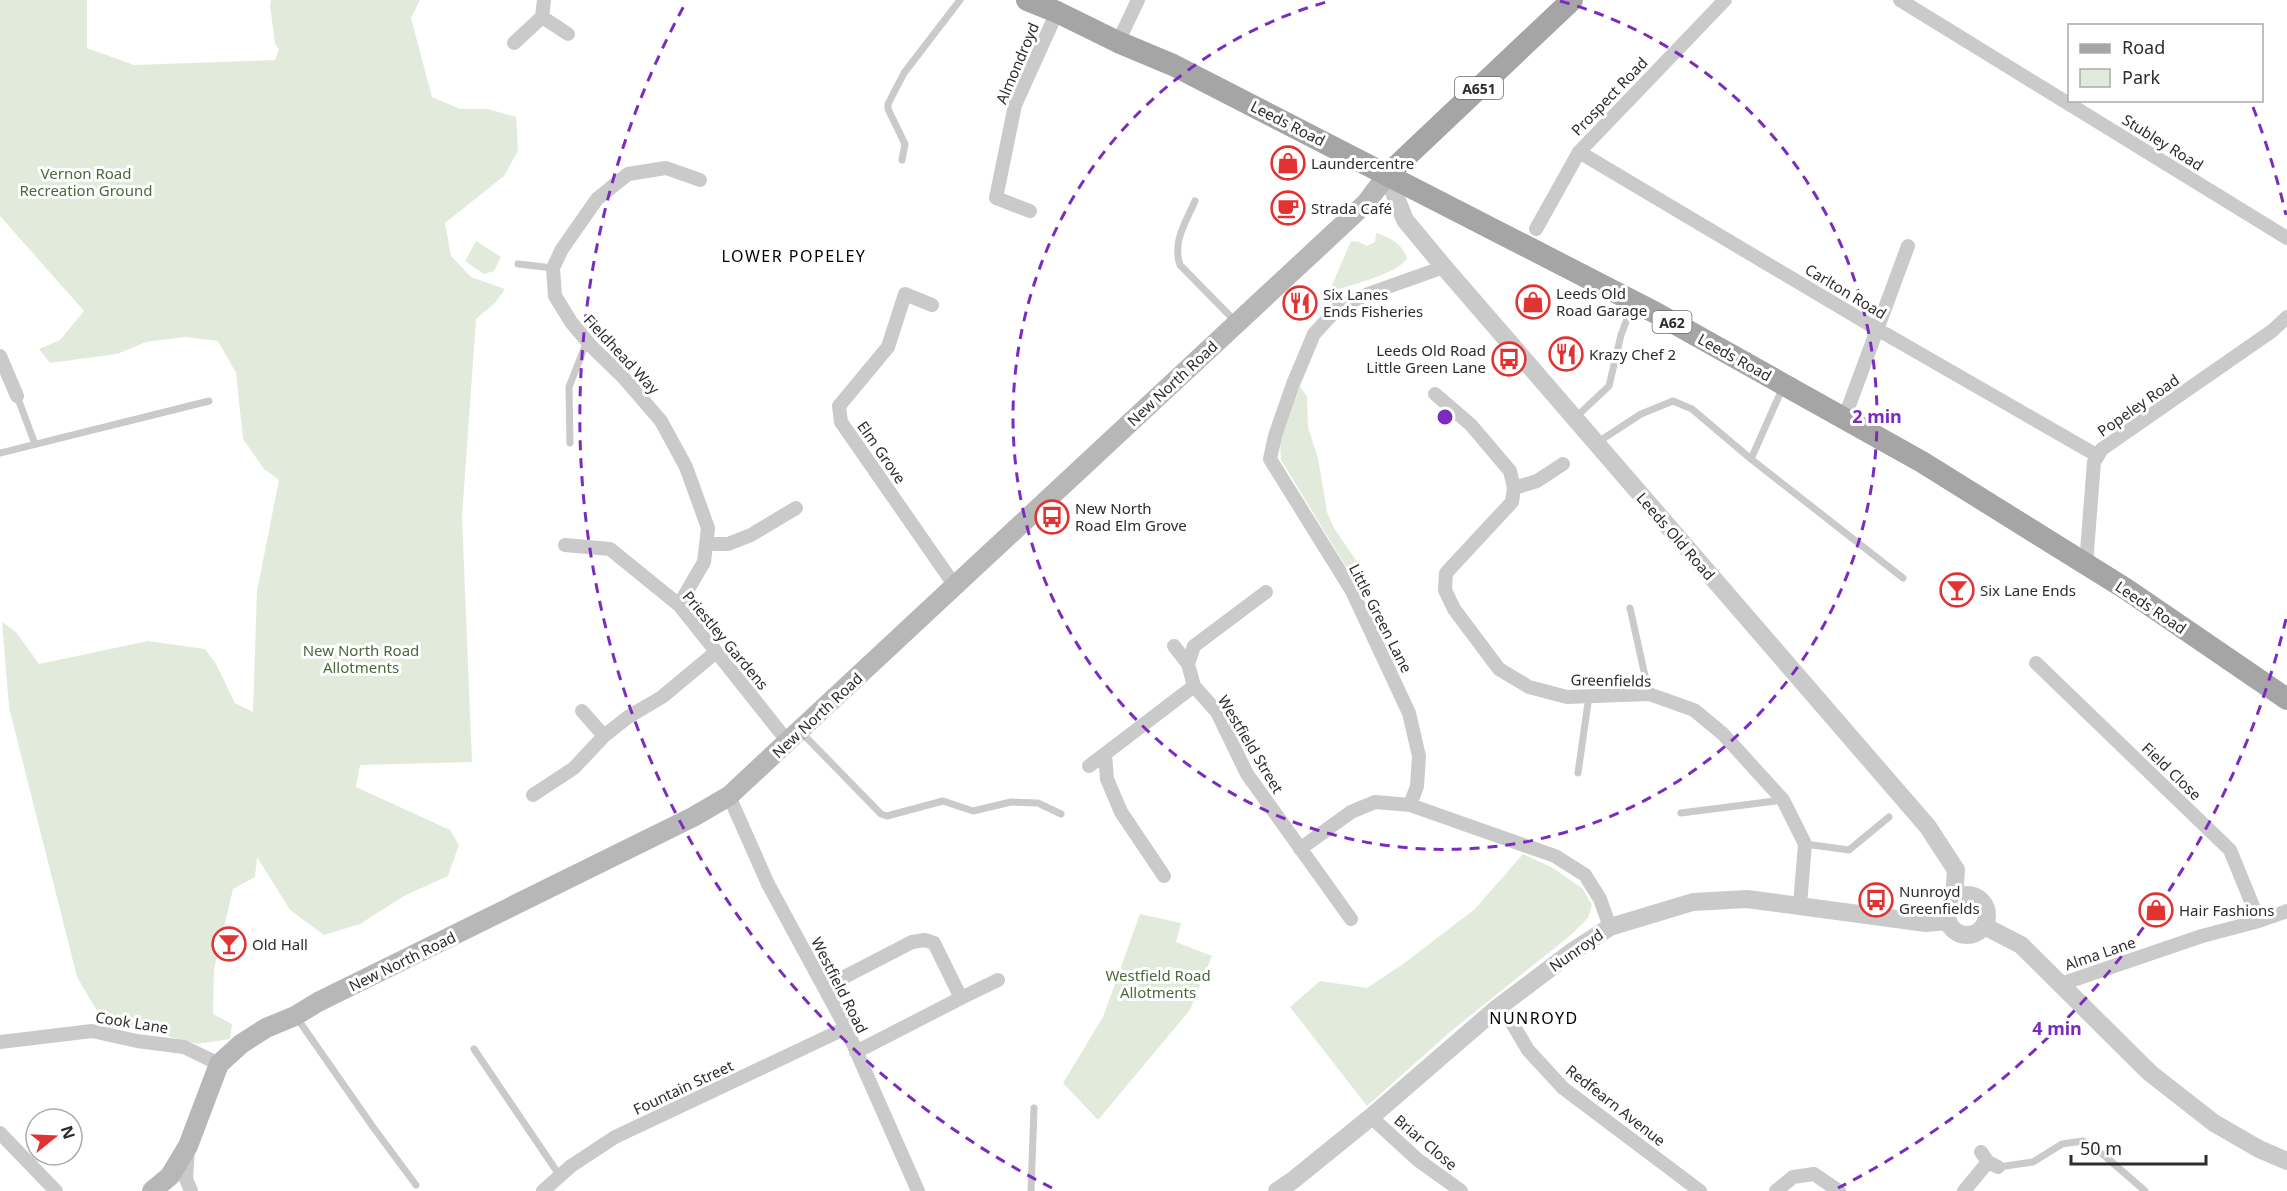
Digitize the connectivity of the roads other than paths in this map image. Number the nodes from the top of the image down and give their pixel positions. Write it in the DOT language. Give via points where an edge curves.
graph roads {
  1 [pos="544,0"];
  2 [pos="960,0"];
  3 [pos="1027,0"];
  4 [pos="1138,0"];
  5 [pos="1572,0"];
  6 [pos="1725,0"];
  7 [pos="1900,0"];
  8 [pos="1057,12"];
  9 [pos="542,17"];
  10 [pos="568,34"];
  11 [pos="1118,42"];
  12 [pos="514,43"];
  13 [pos="1579,152"];
  14 [pos="902,160"];
  15 [pos="1387,176"];
  16 [pos="700,180"];
  17 [pos="1195,201"];
  18 [pos="1030,211"];
  19 [pos="1536,229"];
  20 [pos="2287,238"];
  21 [pos="1908,246"];
  22 [pos="518,264"];
  23 [pos="1444,267"];
  24 [pos="553,268"];
  25 [pos="1633,301"];
  26 [pos="932,305"];
  27 [pos="2287,317"];
  28 [pos="1237,323"];
  29 [pos="1877,329"];
  30 [pos="587,341"];
  31 [pos="0,356"];
  32 [pos="1784,385"];
  33 [pos="1435,394"];
  34 [pos="17,396"];
  35 [pos="209,401"];
  36 [pos="1574,418"];
  37 [pos="1844,419"];
  38 [pos="570,443"];
  39 [pos="1596,443"];
  40 [pos="35,444"];
  41 [pos="0,453"];
  42 [pos="2098,456"];
  43 [pos="1751,459"];
  44 [pos="1563,464"];
  45 [pos="1514,488"];
  46 [pos="796,508"];
  47 [pos="706,544"];
  48 [pos="565,545"];
  49 [pos="2086,564"];
  50 [pos="1903,578"];
  51 [pos="955,586"];
  52 [pos="1266,592"];
  53 [pos="679,605"];
  54 [pos="1630,608"];
  55 [pos="1174,646"];
  56 [pos="716,652"];
  57 [pos="2036,663"];
  58 [pos="1188,664"];
  59 [pos="1194,686"];
  60 [pos="1649,694"];
  61 [pos="1589,696"];
  62 [pos="2287,699"];
  63 [pos="582,711"];
  64 [pos="604,736"];
  65 [pos="794,736"];
  66 [pos="1104,754"];
  67 [pos="1089,766"];
  68 [pos="1578,773"];
  69 [pos="533,795"];
  70 [pos="729,796"];
  71 [pos="1782,800"];
  72 [pos="1410,805"];
  73 [pos="1681,813"];
  74 [pos="1061,814"];
  75 [pos="1889,817"];
  76 [pos="1805,844"];
  77 [pos="1300,849"];
  78 [pos="1164,876"];
  79 [pos="1954,899"];
  80 [pos="1800,905"];
  81 [pos="2287,911"];
  82 [pos="1351,920"];
  83 [pos="1948,921"];
  84 [pos="2259,921"];
  85 [pos="1984,926"];
  86 [pos="1610,927"];
  87 [pos="998,980"];
  88 [pos="2061,984"];
  89 [pos="825,987"];
  90 [pos="961,998"];
  91 [pos="1496,1009"];
  92 [pos="295,1016"];
  93 [pos="846,1028"];
  94 [pos="0,1042"];
  95 [pos="474,1049"];
  96 [pos="856,1052"];
  97 [pos="219,1064"];
  98 [pos="1034,1108"];
  99 [pos="1371,1117"];
  100 [pos="0,1133"];
  101 [pos="188,1146"];
  102 [pos="1989,1160"];
  103 [pos="2287,1161"];
  104 [pos="560,1176"];
  105 [pos="417,1185"];
  106 [pos="155,1188"];
  107 [pos="56,1191"];
  108 [pos="190,1191"];
  109 [pos="543,1191"];
  110 [pos="918,1191"];
  111 [pos="1030,1191"];
  112 [pos="1277,1191"];
  113 [pos="1461,1191"];
  114 [pos="1700,1191"];
  115 [pos="1776,1191"];
  116 [pos="1839,1191"];
  117 [pos="1964,1191"];
  118 [pos="2145,1191"];
  1 -- 9 [label="street"];
  2 -- 14 [label="lane" via="904,73 888,104 905,144"];
  3 -- 8 [label="main road, Leeds Road / A62"];
  4 -- 11 [label="street"];
  5 -- 15 [label="main road, A651"];
  6 -- 13 [label="street, Prospect Road"];
  7 -- 20 [label="street, Stubley Road"];
  8 -- 11 [label="main road, Leeds Road / A62"];
  8 -- 18 [label="street, Almondroyd" via="1015,105 996,198"];
  9 -- 10 [label="street"];
  9 -- 12 [label="street"];
  11 -- 15 [label="main road, Leeds Road / A62" via="1173,65"];
  13 -- 19 [label="street, Prospect Road"];
  13 -- 29 [label="street, Carlton Road"];
  15 -- 23 [label="street, Leeds Old Road" via="1405,220"];
  15 -- 25 [label="main road, Leeds Road / A62"];
  15 -- 28 [label="main road, New North Road" via="1366,203"];
  16 -- 24 [label="street" via="666,168 628,174 597,199"];
  17 -- 28 [label="lane" via="1177,242 1180,265"];
  21 -- 29 [label="street"];
  22 -- 24 [label="lane"];
  23 -- 36 [label="street, Leeds Old Road"];
  23 -- 72 [label="street, Little Green Lane" via="1338,308 1319,328 1293,384 1270,459 1352,591 1409,713 1419,756 1417,786"];
  24 -- 30 [label="street, Fieldhead Way" via="555,296"];
  25 -- 32 [label="main road, Leeds Road / A62"];
  25 -- 36 [label="lane" via="1609,386"];
  26 -- 51 [label="street, Elm Grove" via="905,294 888,347 838,406 842,422"];
  27 -- 42 [label="street, Popeley Road" via="2102,449"];
  28 -- 51 [label="main road, New North Road"];
  29 -- 37 [label="street"];
  29 -- 42 [label="street, Carlton Road"];
  30 -- 38 [label="lane" via="570,387"];
  30 -- 47 [label="street, Fieldhead Way" via="661,421 686,467 708,528"];
  31 -- 34 [label="street"];
  32 -- 37 [label="main road, Leeds Road / A62"];
  32 -- 43 [label="lane"];
  33 -- 45 [label="street" via="1471,425 1510,471"];
  34 -- 40 [label="lane"];
  35 -- 40 [label="lane"];
  36 -- 39 [label="street, Leeds Old Road"];
  37 -- 49 [label="main road, Leeds Road / A62" via="1922,462"];
  39 -- 43 [label="lane" via="1641,414 1673,401 1692,409"];
  39 -- 79 [label="street, Leeds Old Road" via="1928,827 1956,870"];
  40 -- 41 [label="lane"];
  42 -- 49 [label="street, Popeley Road" via="2094,462"];
  43 -- 50 [label="lane"];
  44 -- 45 [label="street" via="1537,481"];
  45 -- 61 [label="street, Greenfields" via="1512,502 1446,573 1445,590 1499,669 1529,687 1568,697"];
  46 -- 47 [label="street" via="752,535 728,544"];
  47 -- 53 [label="street, Fieldhead Way" via="704,562"];
  48 -- 53 [label="street, Priestley Gardens" via="610,549"];
  49 -- 62 [label="main road, Leeds Road / A62"];
  51 -- 65 [label="main road, New North Road"];
  52 -- 58 [label="street" via="1194,646"];
  53 -- 56 [label="street, Priestley Gardens"];
  54 -- 60 [label="lane"];
  55 -- 58 [label="street, Westfield Street"];
  56 -- 64 [label="street" via="662,697"];
  56 -- 65 [label="street, Priestley Gardens"];
  57 -- 84 [label="street, Field Close" via="2230,850"];
  58 -- 59 [label="street, Westfield Street"];
  59 -- 66 [label="street"];
  59 -- 77 [label="street, Westfield Street" via="1217,712 1247,774"];
  60 -- 61 [label="street, Greenfields"];
  60 -- 71 [label="street, Greenfields" via="1694,710 1723,734"];
  61 -- 68 [label="lane"];
  63 -- 64 [label="street"];
  64 -- 69 [label="street" via="574,768"];
  65 -- 70 [label="main road, New North Road"];
  65 -- 74 [label="lane" via="887,816 943,801 973,811 1011,802 1038,803"];
  66 -- 67 [label="street"];
  66 -- 78 [label="street" via="1107,779 1121,812"];
  70 -- 89 [label="street, Westfield Road" via="768,884"];
  70 -- 92 [label="main road, New North Road"];
  71 -- 73 [label="lane"];
  71 -- 76 [label="street, Greenfields"];
  72 -- 77 [label="street" via="1375,802 1351,813"];
  72 -- 86 [label="street" via="1555,856 1585,875 1600,899"];
  75 -- 76 [label="lane" via="1849,849"];
  76 -- 80 [label="street"];
  77 -- 82 [label="street, Westfield Street"];
  79 -- 83 [label="street, Leeds Old Road" via="1947,909"];
  79 -- 85 [label="street" via="1968,894 1981,900 1987,912"];
  80 -- 83 [label="street, Nunroyd" via="1926,923"];
  80 -- 86 [label="street, Nunroyd" via="1747,899 1693,902"];
  81 -- 84 [label="street, Alma Lane"];
  83 -- 85 [label="street" via="1957,933 1972,934"];
  84 -- 88 [label="street, Alma Lane"];
  85 -- 88 [label="street" via="2021,945"];
  86 -- 91 [label="street, Nunroyd"];
  87 -- 90 [label="street"];
  88 -- 103 [label="street" via="2150,1073 2214,1123"];
  89 -- 90 [label="street" via="912,942 926,940 934,944"];
  89 -- 93 [label="street, Westfield Road"];
  90 -- 96 [label="street"];
  91 -- 99 [label="street, Nunroyd"];
  91 -- 114 [label="street, Redfearn Avenue" via="1512,1023 1528,1050 1563,1088"];
  92 -- 97 [label="main road, New North Road" via="266,1028"];
  92 -- 105 [label="lane"];
  93 -- 96 [label="street, Westfield Road"];
  93 -- 104 [label="street, Fountain Street" via="615,1137"];
  94 -- 97 [label="street, Cook Lane" via="92,1031 184,1047"];
  95 -- 104 [label="lane"];
  96 -- 110 [label="street, Westfield Road"];
  97 -- 101 [label="main road, New North Road"];
  98 -- 111 [label="lane"];
  99 -- 112 [label="street, Nunroyd"];
  99 -- 113 [label="street, Briar Close" via="1418,1160"];
  100 -- 107 [label="street"];
  101 -- 106 [label="main road, New North Road" via="170,1176"];
  101 -- 108 [label="street" via="186,1179"];
  102 -- 117 [label="street"];
  102 -- 118 [label="lane" via="2032,1162 2062,1144 2084,1141"];
  104 -- 109 [label="street, Fountain Street"];
  115 -- 116 [label="street" via="1793,1177 1814,1174"];
}
